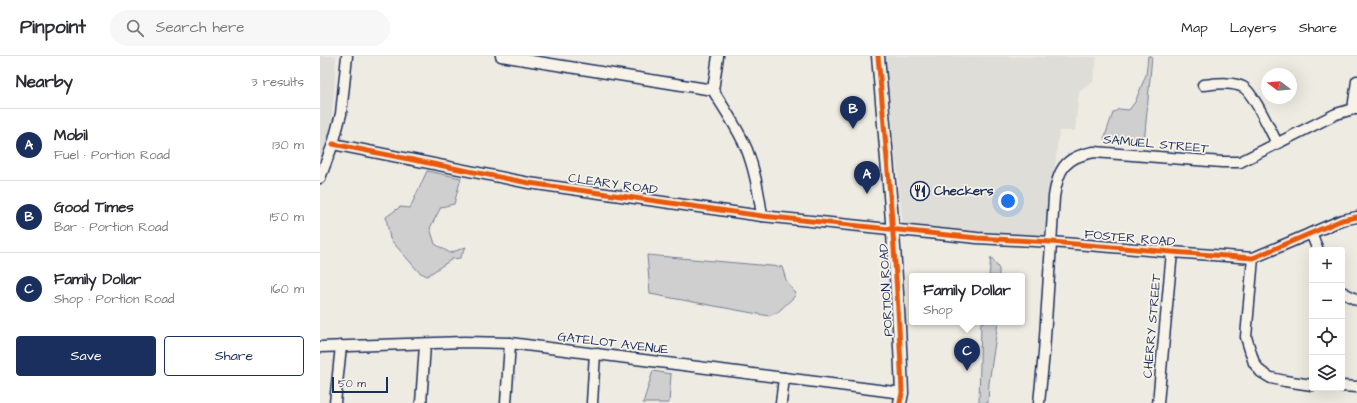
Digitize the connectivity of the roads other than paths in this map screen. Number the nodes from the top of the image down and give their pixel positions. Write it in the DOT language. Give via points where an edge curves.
graph roads {
  1 [pos="347,56"];
  2 [pos="501,56"];
  3 [pos="718,56"];
  4 [pos="878,56"];
  5 [pos="1357,81"];
  6 [pos="1203,85"];
  7 [pos="712,90"];
  8 [pos="1355,109"];
  9 [pos="1277,143"];
  10 [pos="333,144"];
  11 [pos="320,178"];
  12 [pos="762,216"];
  13 [pos="1357,217"];
  14 [pos="893,230"];
  15 [pos="1311,233"];
  16 [pos="1051,242"];
  17 [pos="1317,247"];
  18 [pos="1172,252"];
  19 [pos="1253,258"];
  20 [pos="1345,294"];
  21 [pos="1357,300"];
  22 [pos="510,343"];
  23 [pos="425,344"];
  24 [pos="341,346"];
  25 [pos="320,347"];
  26 [pos="595,353"];
  27 [pos="784,378"];
  28 [pos="1309,384"];
  29 [pos="1345,386"];
  30 [pos="1357,387"];
  31 [pos="901,398"];
  32 [pos="335,403"];
  33 [pos="421,403"];
  34 [pos="506,403"];
  35 [pos="592,403"];
  36 [pos="781,403"];
  37 [pos="1039,403"];
  38 [pos="1158,403"];
  1 -- 10 [label="street" via="341,114"];
  2 -- 7 [label="street"];
  3 -- 7 [label="street"];
  4 -- 14 [label="main road, PORTION ROAD"];
  5 -- 8 [label="street"];
  6 -- 9 [label="street" via="1222,83 1244,87"];
  7 -- 12 [label="street" via="746,149 758,184"];
  8 -- 9 [label="street, SAMUEL STREET" via="1336,114"];
  9 -- 16 [label="street, SAMUEL STREET" via="1240,162 1105,152 1088,153 1074,158 1064,166 1056,184"];
  10 -- 11 [label="street"];
  10 -- 12 [label="street, CLEARY ROAD" via="529,183"];
  12 -- 14 [label="street, CLEARY ROAD"];
  13 -- 15 [label="street, FOSTER ROAD" via="1342,220"];
  14 -- 16 [label="street, FOSTER ROAD"];
  14 -- 31 [label="main road, PORTION ROAD"];
  15 -- 17 [label="street"];
  15 -- 19 [label="street, FOSTER ROAD"];
  16 -- 18 [label="street, FOSTER ROAD"];
  16 -- 37 [label="street, SAMUEL STREET"];
  18 -- 19 [label="street, FOSTER ROAD"];
  18 -- 38 [label="street, CHERRY STREET"];
  19 -- 28 [label="street" via="1246,337 1254,363 1270,378"];
  20 -- 21 [label="street"];
  22 -- 23 [label="street, GATELOT AVENUE"];
  22 -- 26 [label="street, GATELOT AVENUE"];
  22 -- 34 [label="street"];
  23 -- 24 [label="street, GATELOT AVENUE"];
  23 -- 33 [label="street"];
  24 -- 25 [label="street, GATELOT AVENUE"];
  24 -- 32 [label="street"];
  26 -- 27 [label="street, GATELOT AVENUE"];
  26 -- 35 [label="street"];
  27 -- 31 [label="street, GATELOT AVENUE"];
  27 -- 36 [label="street"];
  29 -- 30 [label="street"];
}
